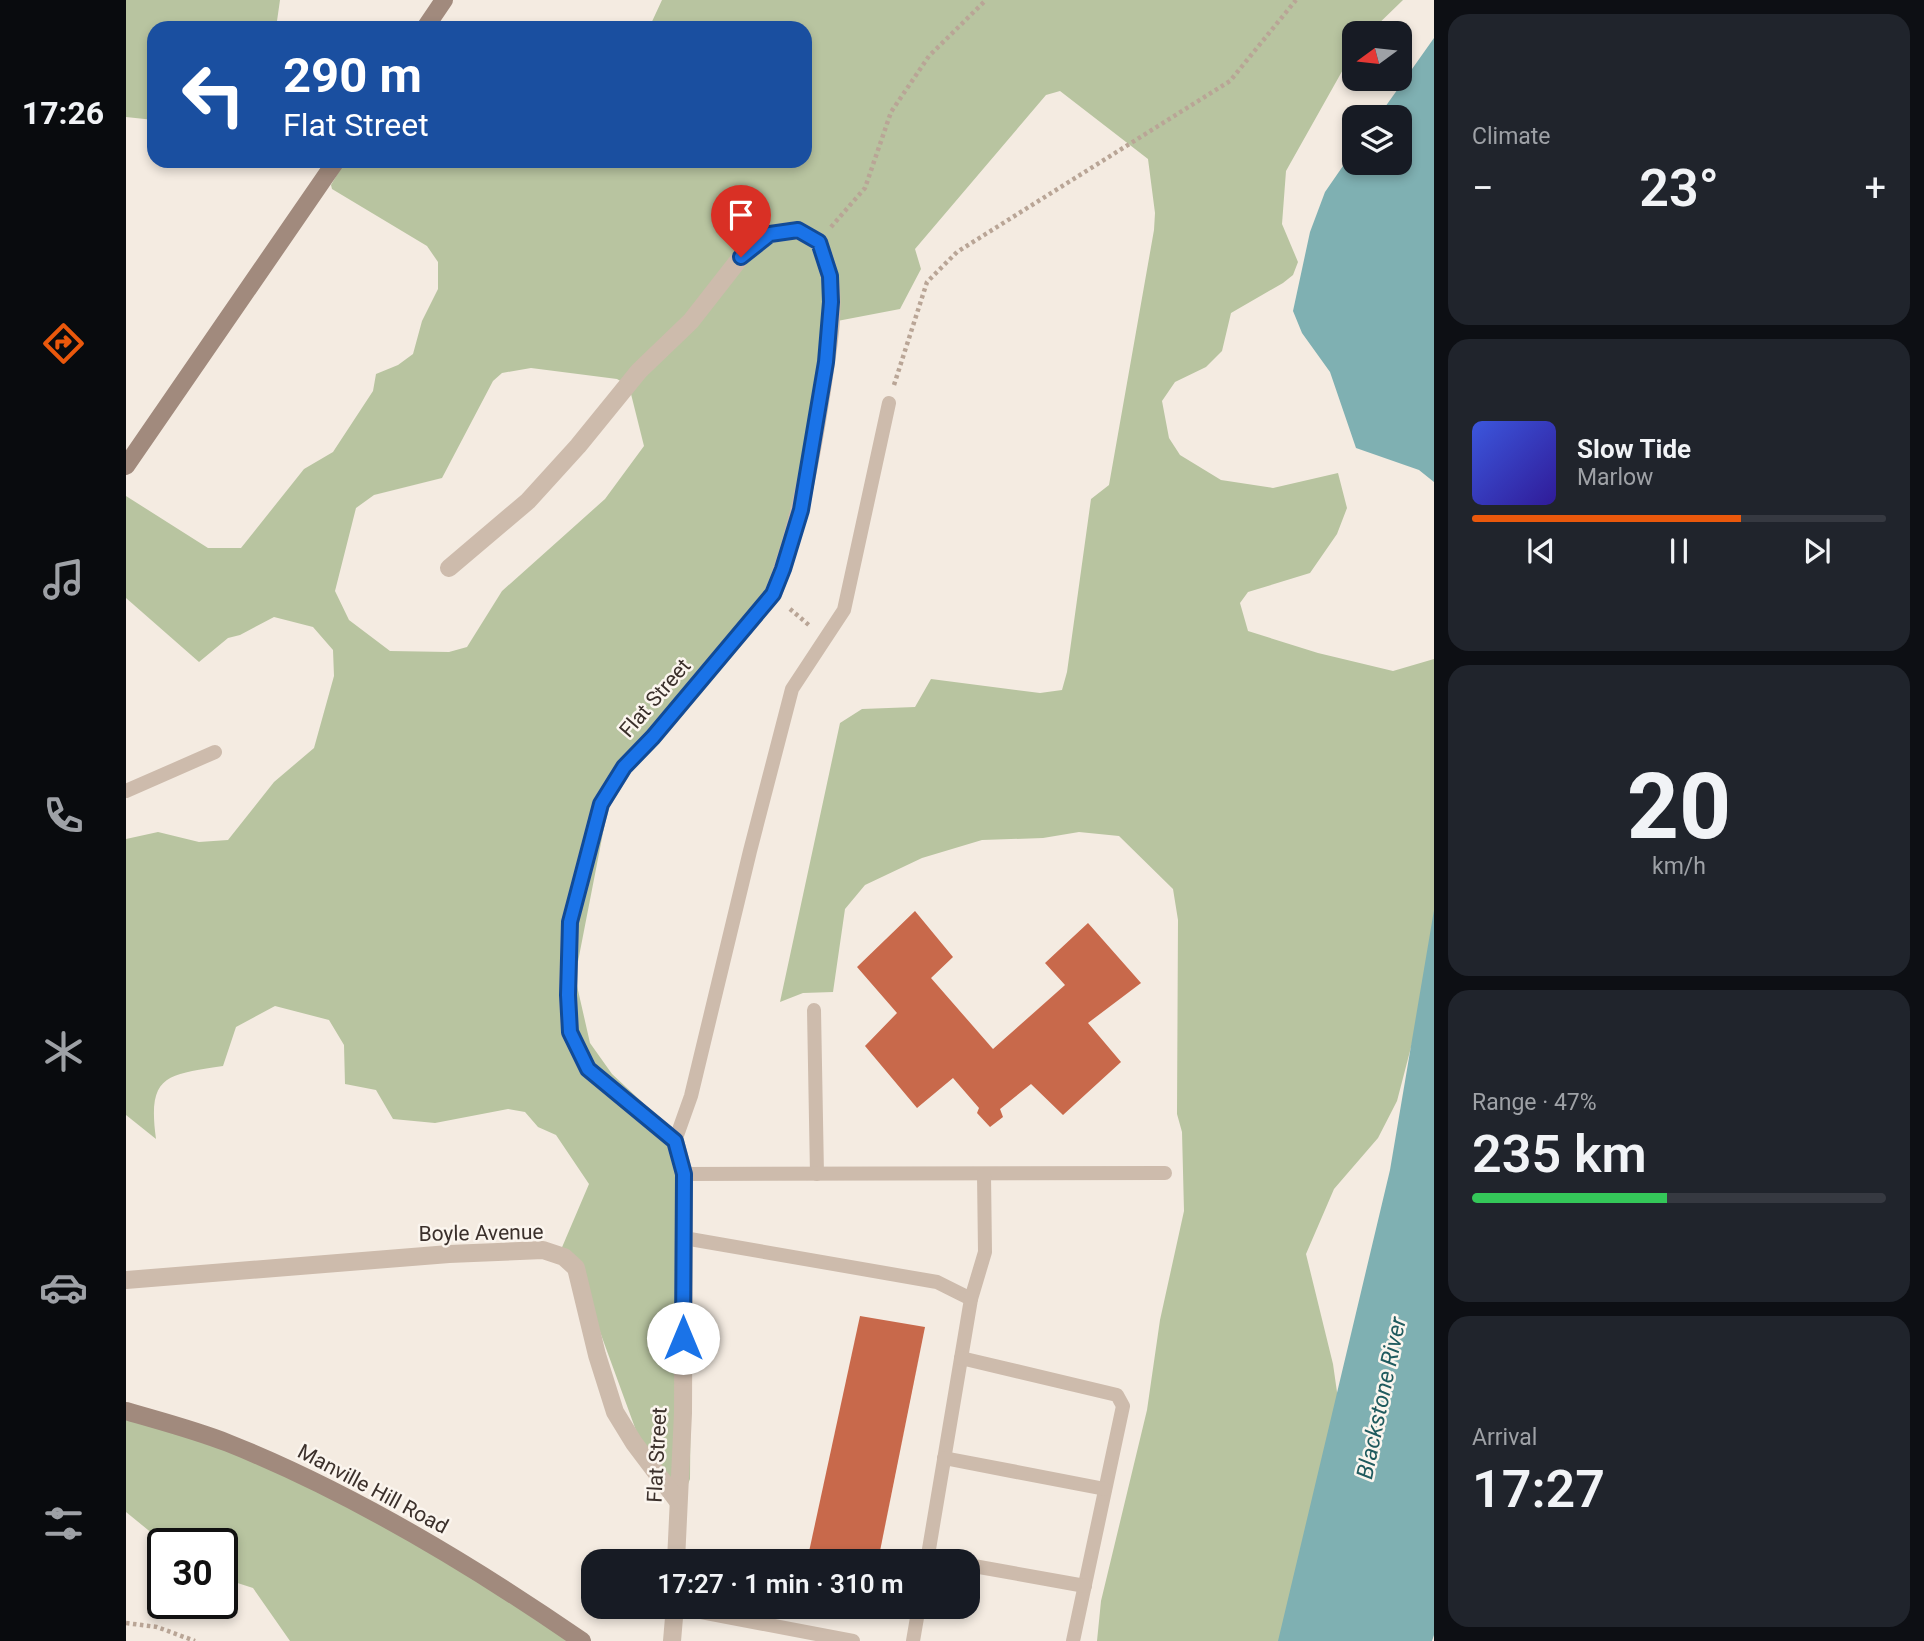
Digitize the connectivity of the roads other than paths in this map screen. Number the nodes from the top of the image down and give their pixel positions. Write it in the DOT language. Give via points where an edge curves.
graph roads {
  1 [pos="444,0"];
  2 [pos="430,21"];
  3 [pos="331,168"];
  4 [pos="889,403"];
  5 [pos="126,466"];
  6 [pos="449,568"];
  7 [pos="215,752"];
  8 [pos="126,791"];
  9 [pos="814,1010"];
  10 [pos="675,1141"];
  11 [pos="1165,1173"];
  12 [pos="684,1174"];
  13 [pos="817,1174"];
  14 [pos="984,1175"];
  15 [pos="684,1238"];
  16 [pos="126,1280"];
  17 [pos="971,1298"];
  18 [pos="961,1358"];
  19 [pos="126,1411"];
  20 [pos="944,1458"];
  21 [pos="1105,1489"];
  22 [pos="677,1500"];
  23 [pos="676,1549"];
  24 [pos="929,1549"];
  25 [pos="980,1567"];
  26 [pos="1085,1586"];
  27 [pos="673,1619"];
  28 [pos="737,1619"];
  29 [pos="917,1619"];
  30 [pos="582,1641"];
  31 [pos="672,1641"];
  32 [pos="853,1641"];
  33 [pos="913,1641"];
  34 [pos="1073,1641"];
  1 -- 2 [label="main road"];
  3 -- 5 [label="main road"];
  4 -- 10 [label="lane" via="844,610 792,689 691,1096"];
  6 -- 10 [label="street, Flat Street" via="528,501 660,348 691,321 741,257 770,234 798,230 819,242 830,276 826,362 801,510 783,569 773,594 624,767 601,804 570,922 570,1032 588,1069"];
  7 -- 8 [label="lane"];
  9 -- 13 [label="lane"];
  10 -- 12 [label="street, Flat Street"];
  11 -- 14 [label="lane"];
  12 -- 13 [label="lane"];
  12 -- 15 [label="street, Flat Street"];
  13 -- 14 [label="lane"];
  14 -- 17 [label="lane" via="985,1252"];
  15 -- 17 [label="lane" via="937,1282"];
  15 -- 22 [label="street, Flat Street" via="683,1413"];
  16 -- 22 [label="street, Boyle Avenue" via="449,1254 543,1250 564,1257 576,1268 615,1412"];
  17 -- 18 [label="lane"];
  18 -- 20 [label="lane"];
  18 -- 21 [label="lane" via="1116,1395 1123,1406"];
  19 -- 30 [label="main road, Manville Hill Road" via="224,1441 309,1480 404,1529"];
  20 -- 21 [label="lane"];
  20 -- 24 [label="lane"];
  21 -- 26 [label="lane"];
  22 -- 23 [label="street, Flat Street"];
  25 -- 26 [label="lane"];
  26 -- 34 [label="lane"];
  27 -- 31 [label="street"];
  28 -- 32 [label="lane"];
  29 -- 33 [label="lane"];
}
